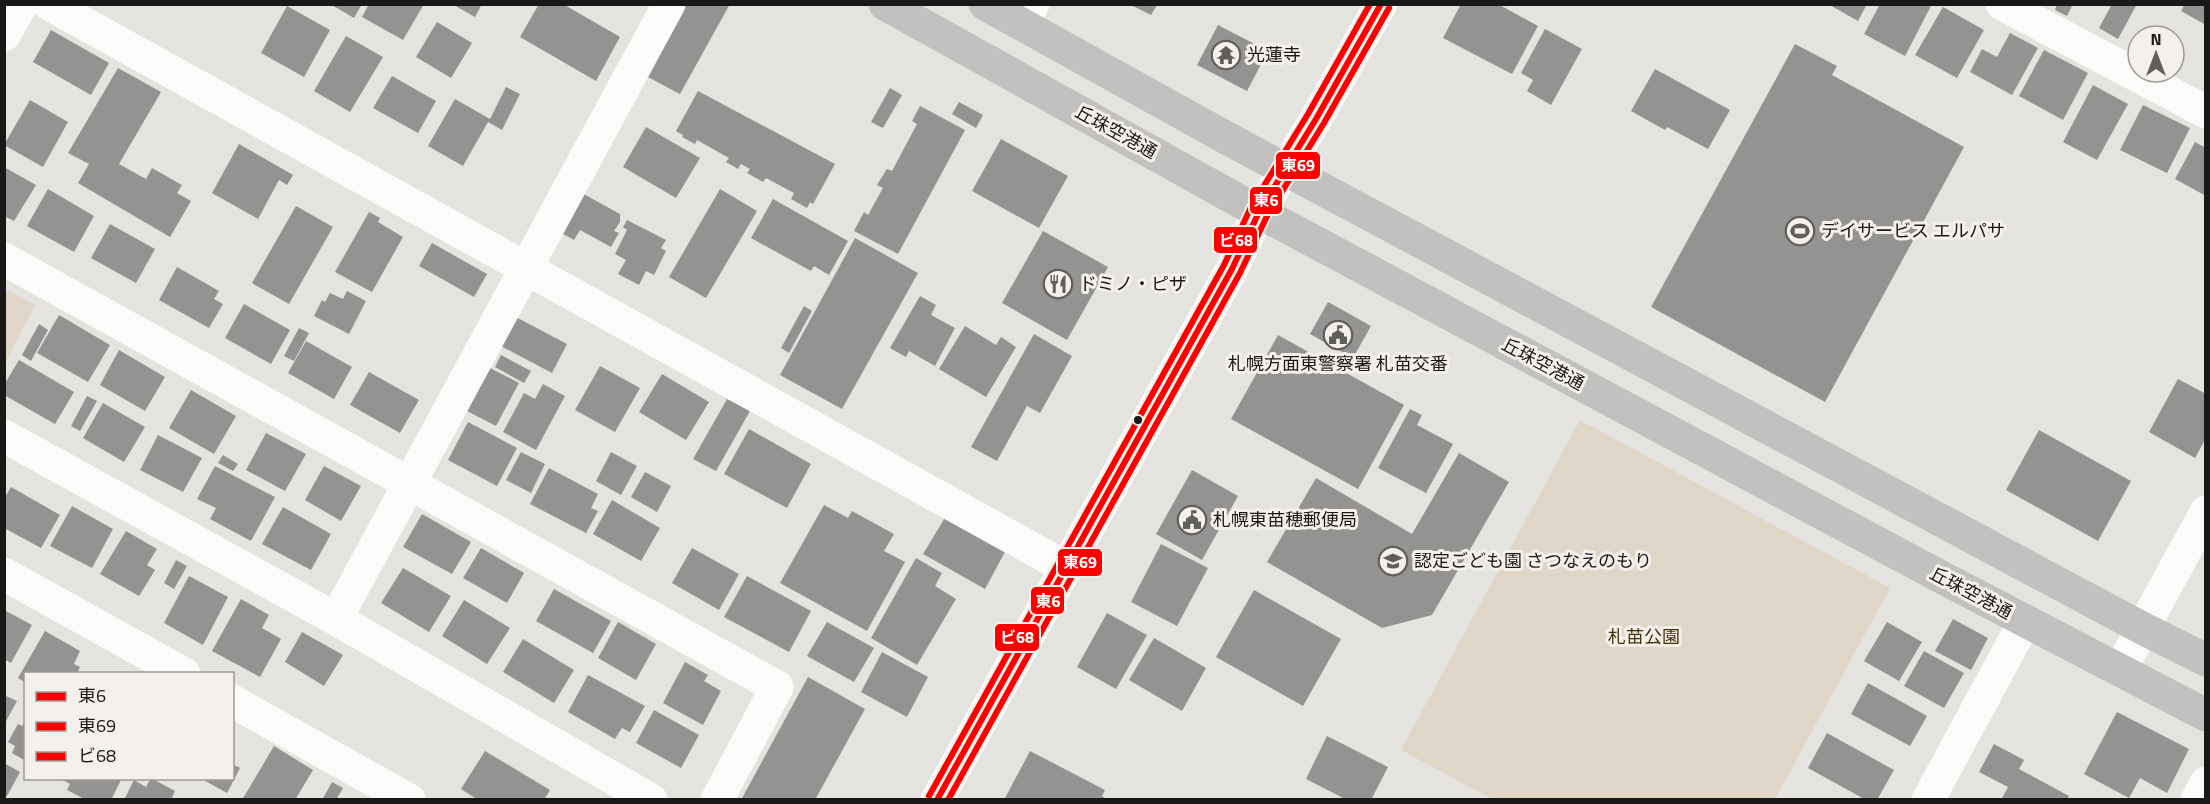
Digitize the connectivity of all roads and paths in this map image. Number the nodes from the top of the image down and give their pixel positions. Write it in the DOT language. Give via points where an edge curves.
graph roads {
  1 [pos="22,4"];
  2 [pos="49,4"];
  3 [pos="669,4"];
  4 [pos="885,4"];
  5 [pos="985,4"];
  6 [pos="1381,4"];
  7 [pos="2002,4"];
  8 [pos="1028,15"];
  9 [pos="4,35"];
  10 [pos="2205,112"];
  11 [pos="1286,169"];
  12 [pos="1259,212"];
  13 [pos="4,259"];
  14 [pos="525,267"];
  15 [pos="4,436"];
  16 [pos="409,482"];
  17 [pos="2205,512"];
  18 [pos="1067,568"];
  19 [pos="4,573"];
  20 [pos="336,619"];
  21 [pos="2025,621"];
  22 [pos="2142,628"];
  23 [pos="2205,660"];
  24 [pos="2120,670"];
  25 [pos="180,672"];
  26 [pos="234,702"];
  27 [pos="2205,715"];
  28 [pos="2205,783"];
  29 [pos="409,800"];
  30 [pos="651,800"];
  31 [pos="717,800"];
  32 [pos="937,800"];
  33 [pos="1928,800"];
  34 [pos="2197,800"];
  1 -- 9 [label="street"];
  2 -- 14 [label="street"];
  3 -- 14 [label="street"];
  4 -- 12 [label="main road, 丘珠空港通"];
  5 -- 8 [label="main road"];
  6 -- 11 [label="street"];
  7 -- 10 [label="street"];
  8 -- 11 [label="main road"];
  11 -- 12 [label="street"];
  11 -- 22 [label="main road"];
  12 -- 18 [label="street" via="1232,269"];
  12 -- 21 [label="main road, 丘珠空港通"];
  13 -- 16 [label="street"];
  14 -- 16 [label="street"];
  14 -- 18 [label="street"];
  15 -- 20 [label="street"];
  16 -- 20 [label="street"];
  16 -- 31 [label="street" via="777,687"];
  17 -- 22 [label="street"];
  18 -- 32 [label="street"];
  19 -- 25 [label="street"];
  20 -- 30 [label="street"];
  21 -- 24 [label="main road, 丘珠空港通"];
  21 -- 33 [label="street"];
  22 -- 23 [label="main road"];
  22 -- 24 [label="street"];
  24 -- 27 [label="main road, 丘珠空港通"];
  26 -- 29 [label="street"];
  28 -- 34 [label="street"];
}
